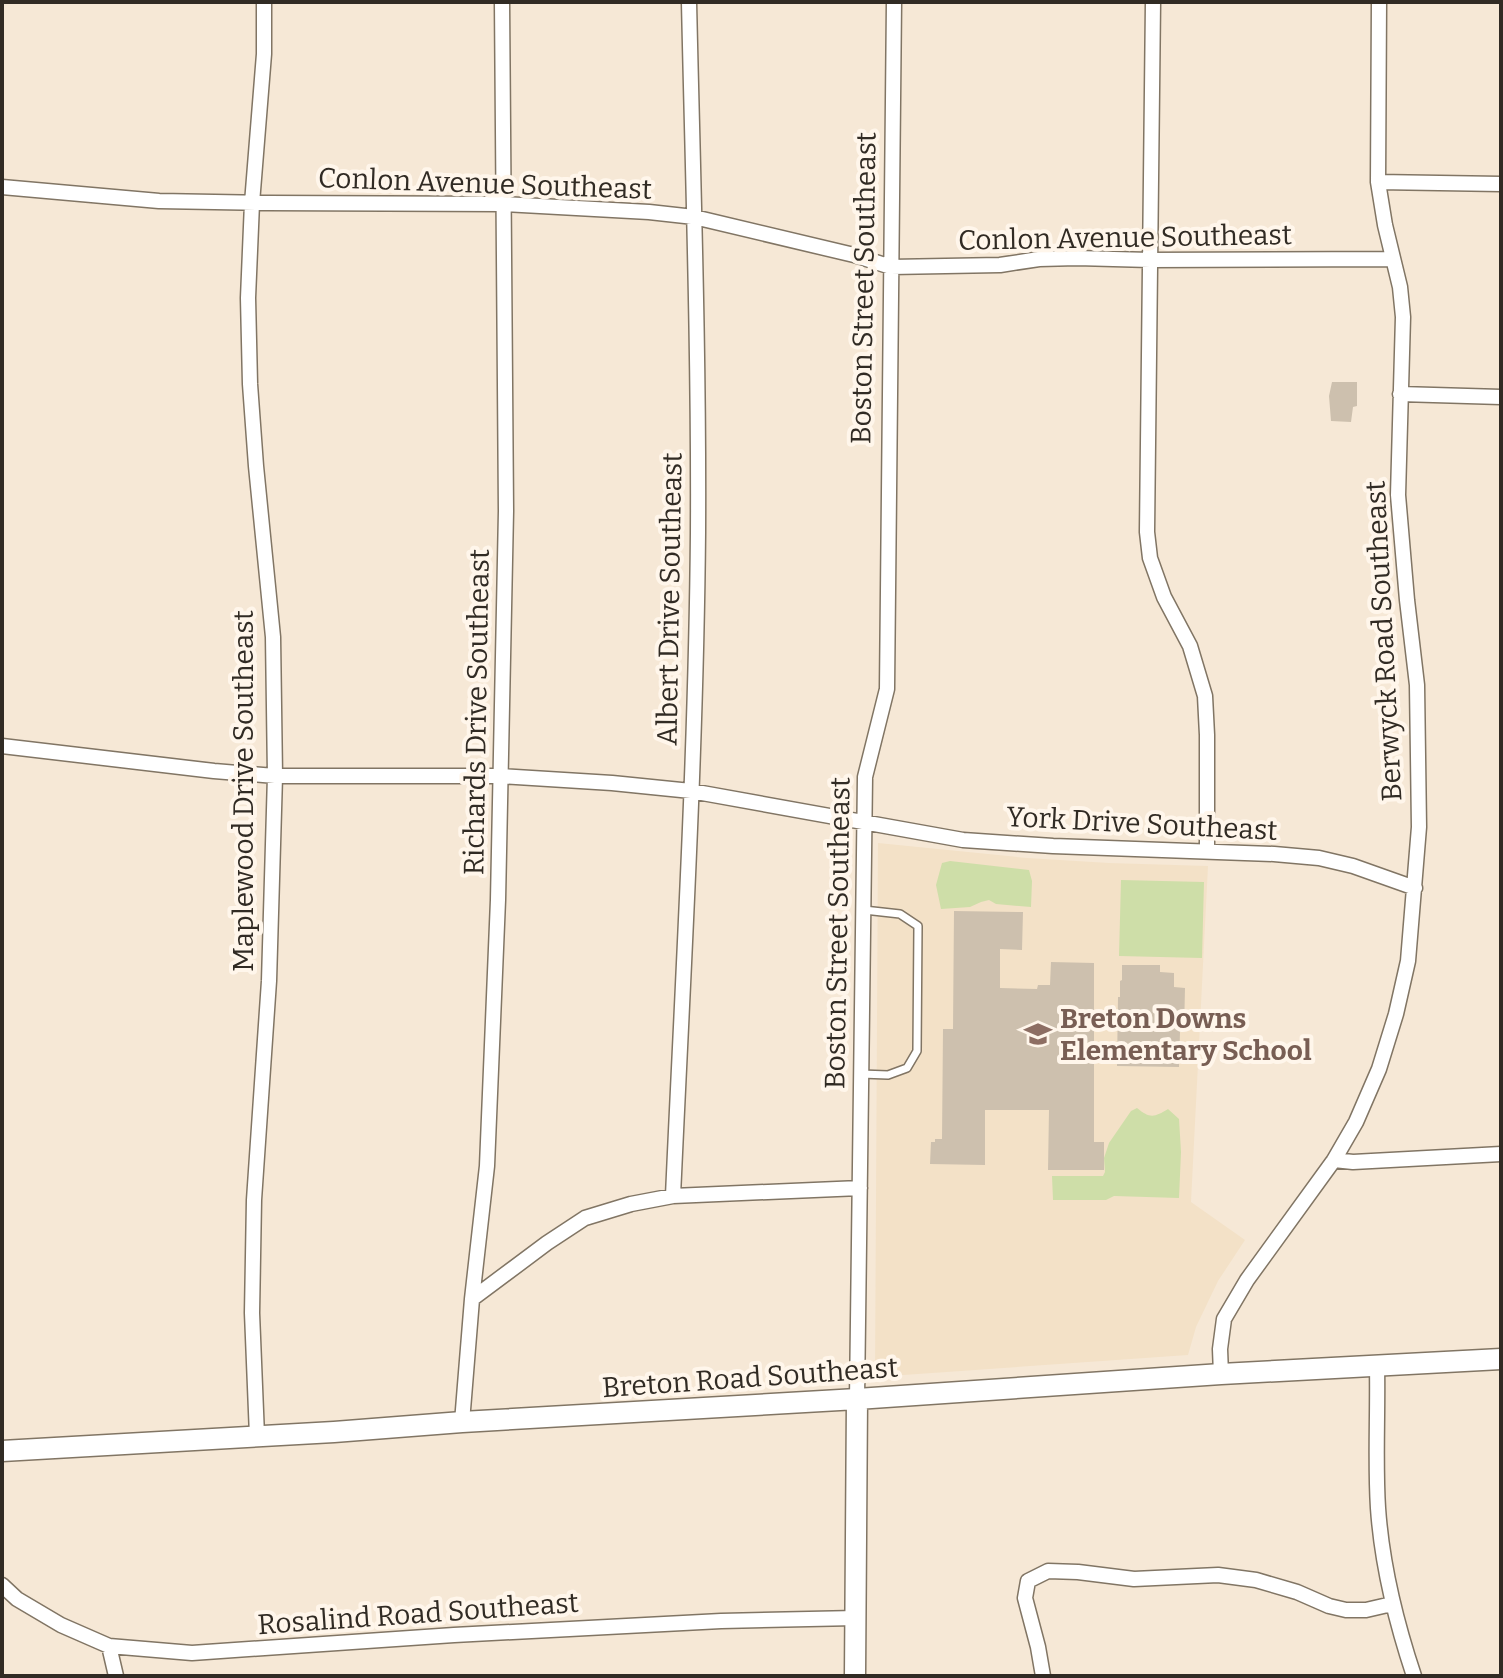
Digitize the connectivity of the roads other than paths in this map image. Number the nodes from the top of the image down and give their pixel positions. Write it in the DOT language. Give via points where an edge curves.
graph roads {
  1 [pos="264,2"];
  2 [pos="502,2"];
  3 [pos="689,2"];
  4 [pos="894,2"];
  5 [pos="1153,2"];
  6 [pos="1379,2"];
  7 [pos="1378,182"];
  8 [pos="1501,184"];
  9 [pos="2,187"];
  10 [pos="252,203"];
  11 [pos="503,204"];
  12 [pos="694,217"];
  13 [pos="1393,259"];
  14 [pos="1150,260"];
  15 [pos="891,267"];
  16 [pos="1400,394"];
  17 [pos="1501,397"];
  18 [pos="2,746"];
  19 [pos="275,776"];
  20 [pos="500,776"];
  21 [pos="691,791"];
  22 [pos="864,823"];
  23 [pos="1207,850"];
  24 [pos="1415,888"];
  25 [pos="863,910"];
  26 [pos="861,1074"];
  27 [pos="1501,1154"];
  28 [pos="1334,1160"];
  29 [pos="860,1188"];
  30 [pos="673,1196"];
  31 [pos="472,1299"];
  32 [pos="1501,1359"];
  33 [pos="1377,1367"];
  34 [pos="1221,1374"];
  35 [pos="857,1399"];
  36 [pos="462,1422"];
  37 [pos="257,1436"];
  38 [pos="2,1451"];
  39 [pos="2,1585"];
  40 [pos="1392,1604"];
  41 [pos="856,1618"];
  42 [pos="109,1646"];
  43 [pos="116,1676"];
  44 [pos="855,1676"];
  45 [pos="1043,1676"];
  46 [pos="1414,1676"];
  1 -- 10 [label="street, Maplewood Drive Southeast"];
  2 -- 11 [label="street, Richards Drive Southeast"];
  3 -- 12 [label="street, Albert Drive Southeast"];
  4 -- 15 [label="street, Boston Street Southeast"];
  5 -- 14 [label="street"];
  6 -- 7 [label="street, Berwyck Road Southeast"];
  7 -- 8 [label="street"];
  7 -- 13 [label="street, Berwyck Road Southeast"];
  9 -- 10 [label="street, Conlon Avenue Southeast"];
  10 -- 11 [label="street, Conlon Avenue Southeast"];
  10 -- 19 [label="street, Maplewood Drive Southeast" via="250,384 273,637"];
  11 -- 12 [label="street, Conlon Avenue Southeast"];
  11 -- 20 [label="street, Richards Drive Southeast" via="506,511"];
  12 -- 15 [label="street, Conlon Avenue Southeast"];
  12 -- 21 [label="street, Albert Drive Southeast" via="698,477"];
  13 -- 14 [label="street, Conlon Avenue Southeast"];
  13 -- 16 [label="street, Berwyck Road Southeast" via="1403,317"];
  14 -- 15 [label="street, Conlon Avenue Southeast"];
  14 -- 23 [label="street" via="1147,532 1150,558 1190,646 1205,696"];
  15 -- 22 [label="street, Boston Street Southeast" via="887,689 865,777"];
  16 -- 17 [label="street"];
  16 -- 24 [label="street, Berwyck Road Southeast" via="1398,495 1417,685"];
  18 -- 19 [label="street, York Drive Southeast"];
  19 -- 20 [label="street, York Drive Southeast"];
  19 -- 37 [label="street, Maplewood Drive Southeast" via="269,981 254,1200"];
  20 -- 21 [label="street, York Drive Southeast"];
  20 -- 31 [label="street, Richards Drive Southeast" via="487,1166"];
  21 -- 22 [label="street, York Drive Southeast"];
  21 -- 30 [label="street, Albert Drive Southeast"];
  22 -- 23 [label="street, York Drive Southeast" via="963,840"];
  22 -- 25 [label="street, Boston Street Southeast"];
  23 -- 24 [label="street, York Drive Southeast" via="1319,858"];
  24 -- 28 [label="street, Berwyck Road Southeast" via="1396,1014 1379,1069"];
  25 -- 26 [label="street, Boston Street Southeast"];
  25 -- 26 [label="lane" via="900,914 918,926 919,993 917,1051 907,1068 888,1075"];
  26 -- 29 [label="street, Boston Street Southeast"];
  27 -- 28 [label="street"];
  28 -- 34 [label="street, Berwyck Road Southeast" via="1224,1319"];
  29 -- 30 [label="street"];
  29 -- 35 [label="street, Boston Street Southeast"];
  30 -- 31 [label="street" via="585,1218"];
  31 -- 36 [label="street, Richards Drive Southeast"];
  32 -- 33 [label="main road, Breton Road Southeast"];
  33 -- 34 [label="main road, Breton Road Southeast"];
  33 -- 40 [label="street" via="1378,1511"];
  34 -- 35 [label="main road, Breton Road Southeast"];
  35 -- 36 [label="main road, Breton Road Southeast"];
  35 -- 41 [label="main road, Boston Street Southeast"];
  36 -- 37 [label="main road, Breton Road Southeast"];
  37 -- 38 [label="main road, Breton Road Southeast"];
  39 -- 42 [label="street, Rosalind Road Southeast" via="61,1625"];
  40 -- 45 [label="street" via="1346,1610 1256,1580 1218,1575 1134,1579 1048,1571 1028,1581 1025,1598"];
  40 -- 46 [label="street"];
  41 -- 42 [label="street, Rosalind Road Southeast" via="674,1623 192,1653"];
  41 -- 44 [label="main road, Boston Street Southeast"];
  42 -- 43 [label="street"];
}
